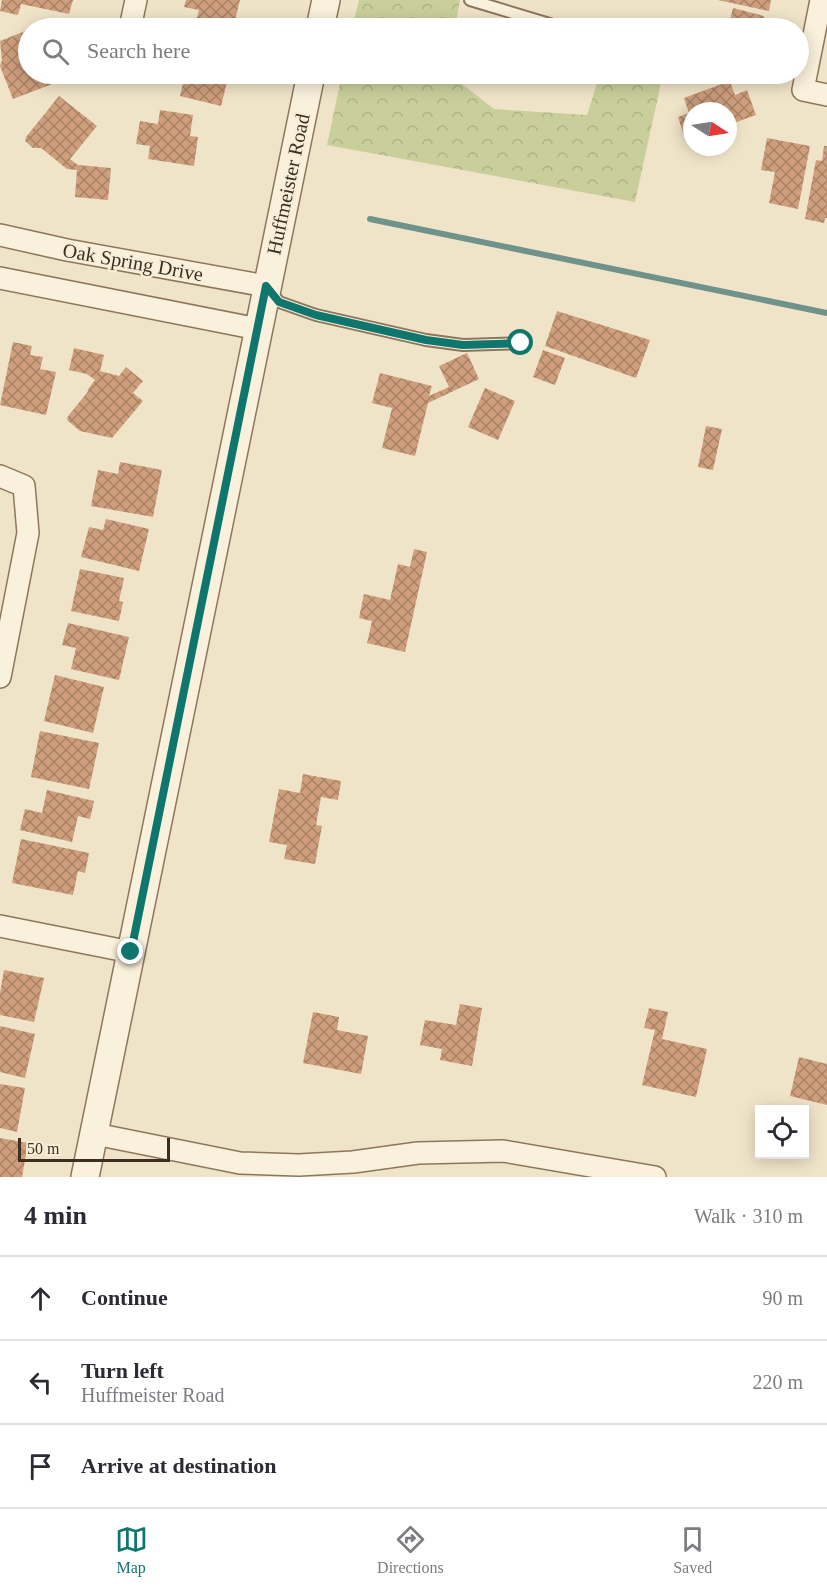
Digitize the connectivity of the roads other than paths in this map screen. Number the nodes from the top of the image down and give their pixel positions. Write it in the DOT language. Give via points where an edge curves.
graph roads {
  1 [pos="136,0"];
  2 [pos="326,0"];
  3 [pos="470,0"];
  4 [pos="821,0"];
  5 [pos="132,18"];
  6 [pos="322,18"];
  7 [pos="526,18"];
  8 [pos="809,60"];
  9 [pos="309,84"];
  10 [pos="804,84"];
  11 [pos="827,95"];
  12 [pos="0,236"];
  13 [pos="0,278"];
  14 [pos="266,286"];
  15 [pos="258,329"];
  16 [pos="521,343"];
  17 [pos="0,476"];
  18 [pos="0,677"];
  19 [pos="0,926"];
  20 [pos="131,952"];
  21 [pos="94,1134"];
  22 [pos="85,1177"];
  23 [pos="655,1177"];
  1 -- 5 [label="street"];
  2 -- 6 [label="street"];
  3 -- 7 [label="lane"];
  4 -- 8 [label="street"];
  9 -- 14 [label="street, Huffmeister Road"];
  10 -- 11 [label="street" via="803,90"];
  12 -- 14 [label="street, Oak Spring Drive"];
  13 -- 15 [label="street, Oak Spring Drive"];
  14 -- 15 [label="street, Huffmeister Road"];
  14 -- 16 [label="lane" via="279,302 316,315 426,340 463,345"];
  15 -- 20 [label="street, Huffmeister Road"];
  17 -- 18 [label="street" via="24,486 28,533"];
  19 -- 20 [label="street"];
  20 -- 21 [label="street, Huffmeister Road"];
  21 -- 22 [label="street, Huffmeister Road"];
  21 -- 23 [label="street" via="240,1163 299,1165 503,1151"];
}
